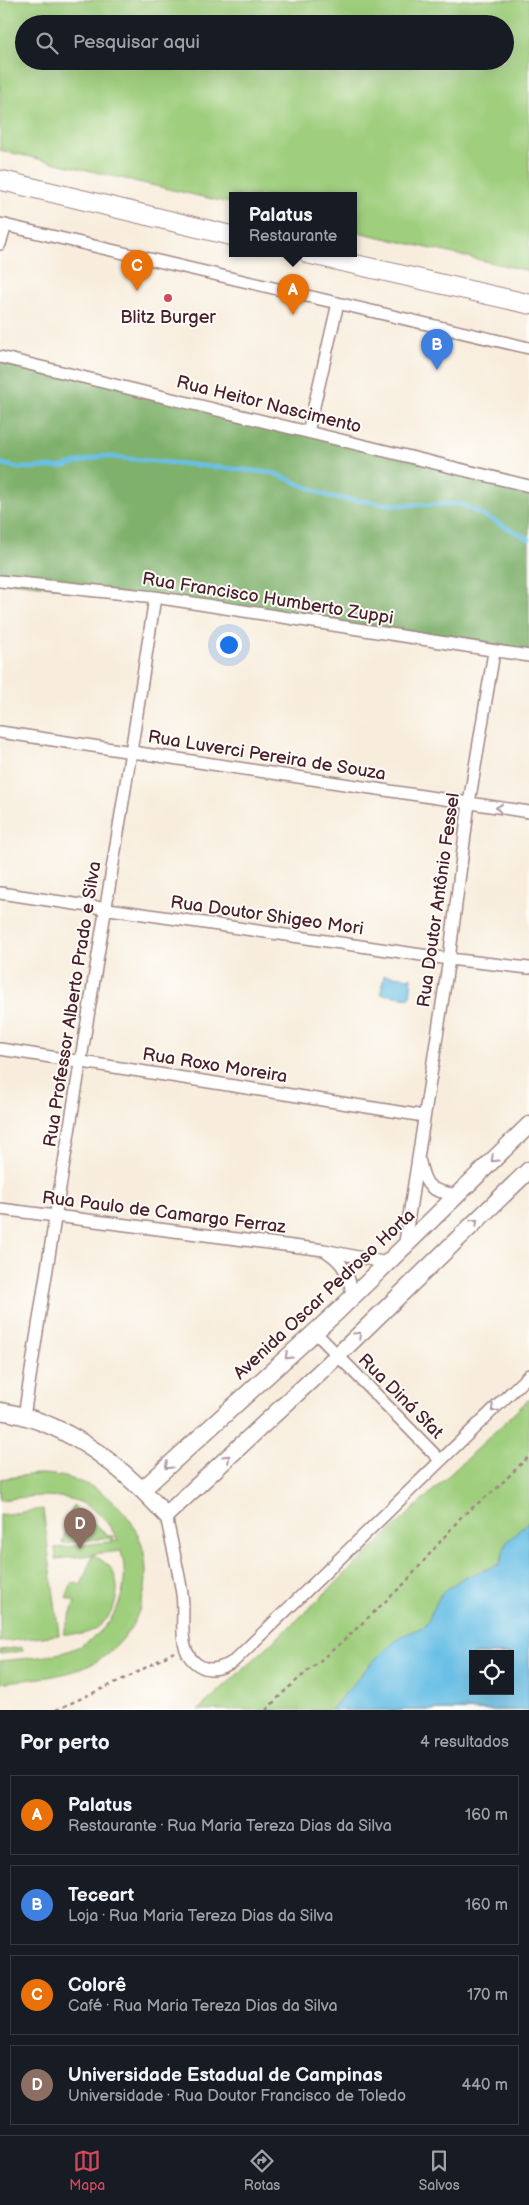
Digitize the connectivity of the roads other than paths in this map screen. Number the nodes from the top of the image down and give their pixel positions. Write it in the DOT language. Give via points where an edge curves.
graph roads {
  1 [pos="0,180"];
  2 [pos="3,224"];
  3 [pos="229,235"];
  4 [pos="0,244"];
  5 [pos="322,257"];
  6 [pos="338,304"];
  7 [pos="529,304"];
  8 [pos="529,348"];
  9 [pos="0,357"];
  10 [pos="308,432"];
  11 [pos="529,486"];
  12 [pos="0,581"];
  13 [pos="154,597"];
  14 [pos="494,652"];
  15 [pos="529,656"];
  16 [pos="0,732"];
  17 [pos="132,752"];
  18 [pos="469,804"];
  19 [pos="529,812"];
  20 [pos="0,893"];
  21 [pos="105,909"];
  22 [pos="450,959"];
  23 [pos="529,968"];
  24 [pos="0,1049"];
  25 [pos="81,1062"];
  26 [pos="424,1116"];
  27 [pos="529,1125"];
  28 [pos="418,1153"];
  29 [pos="529,1170"];
  30 [pos="458,1195"];
  31 [pos="0,1209"];
  32 [pos="54,1215"];
  33 [pos="404,1248"];
  34 [pos="324,1250"];
  35 [pos="387,1263"];
  36 [pos="352,1297"];
  37 [pos="315,1332"];
  38 [pos="337,1356"];
  39 [pos="529,1375"];
  40 [pos="0,1411"];
  41 [pos="24,1417"];
  42 [pos="440,1460"];
  43 [pos="143,1489"];
  44 [pos="166,1515"];
  1 -- 3 [label="main road"];
  2 -- 4 [label="street"];
  2 -- 6 [label="street"];
  5 -- 7 [label="main road"];
  6 -- 8 [label="street"];
  6 -- 10 [label="street"];
  9 -- 10 [label="street, Rua Heitor Nascimento"];
  10 -- 11 [label="street, Rua Heitor Nascimento"];
  12 -- 13 [label="street, Rua Francisco Humberto Zuppi"];
  13 -- 14 [label="street, Rua Francisco Humberto Zuppi"];
  13 -- 17 [label="street, Rua Professor Alberto Prado e Silva"];
  14 -- 15 [label="street, Rua Francisco Humberto Zuppi"];
  14 -- 18 [label="street, Rua Doutor Antônio Fessel"];
  16 -- 17 [label="street, Rua Luverci Pereira de Souza"];
  17 -- 18 [label="street, Rua Luverci Pereira de Souza"];
  17 -- 21 [label="street, Rua Professor Alberto Prado e Silva"];
  19 -- 18 [label="street, Rua Luverci Pereira de Souza, one-way"];
  18 -- 22 [label="street, Rua Doutor Antônio Fessel"];
  20 -- 21 [label="street, Rua Doutor Shigeo Mori"];
  21 -- 22 [label="street, Rua Doutor Shigeo Mori"];
  21 -- 25 [label="street, Rua Professor Alberto Prado e Silva"];
  22 -- 23 [label="street, Rua Doutor Shigeo Mori"];
  22 -- 26 [label="street, Rua Doutor Antônio Fessel"];
  24 -- 25 [label="street, Rua Roxo Moreira"];
  25 -- 26 [label="street, Rua Roxo Moreira"];
  25 -- 32 [label="street, Rua Professor Alberto Prado e Silva"];
  26 -- 28 [label="street, Rua Doutor Antônio Fessel"];
  27 -- 30 [label="main road, Avenida Oscar Pedroso Horta, one-way"];
  28 -- 30 [label="street, Rua Doutor Antônio Fessel" via="423,1178 430,1187 437,1192"];
  28 -- 33 [label="street, Rua Doutor Antônio Fessel"];
  38 -- 29 [label="main road, one-way"];
  30 -- 33 [label="main road, Avenida Oscar Pedroso Horta"];
  31 -- 32 [label="street, Rua Paulo de Camargo Ferraz"];
  32 -- 34 [label="street, Rua Paulo de Camargo Ferraz"];
  32 -- 41 [label="street, Rua Professor Alberto Prado e Silva"];
  33 -- 35 [label="main road, Avenida Oscar Pedroso Horta"];
  34 -- 35 [label="street, Rua Paulo de Camargo Ferraz"];
  34 -- 36 [label="street" via="347,1270"];
  35 -- 36 [label="main road, Avenida Oscar Pedroso Horta"];
  36 -- 37 [label="main road, Avenida Oscar Pedroso Horta"];
  37 -- 38 [label="street, Rua Diná Sfat"];
  37 -- 43 [label="main road, Avenida Oscar Pedroso Horta, one-way"];
  38 -- 42 [label="street, Rua Diná Sfat"];
  44 -- 38 [label="main road, one-way"];
  39 -- 42 [label="street, one-way"];
  40 -- 41 [label="main road"];
  41 -- 43 [label="main road" via="64,1430"];
  42 -- 44 [label="street" via="226,1666 204,1668 187,1654 183,1595"];
  43 -- 44 [label="main road"];
}
